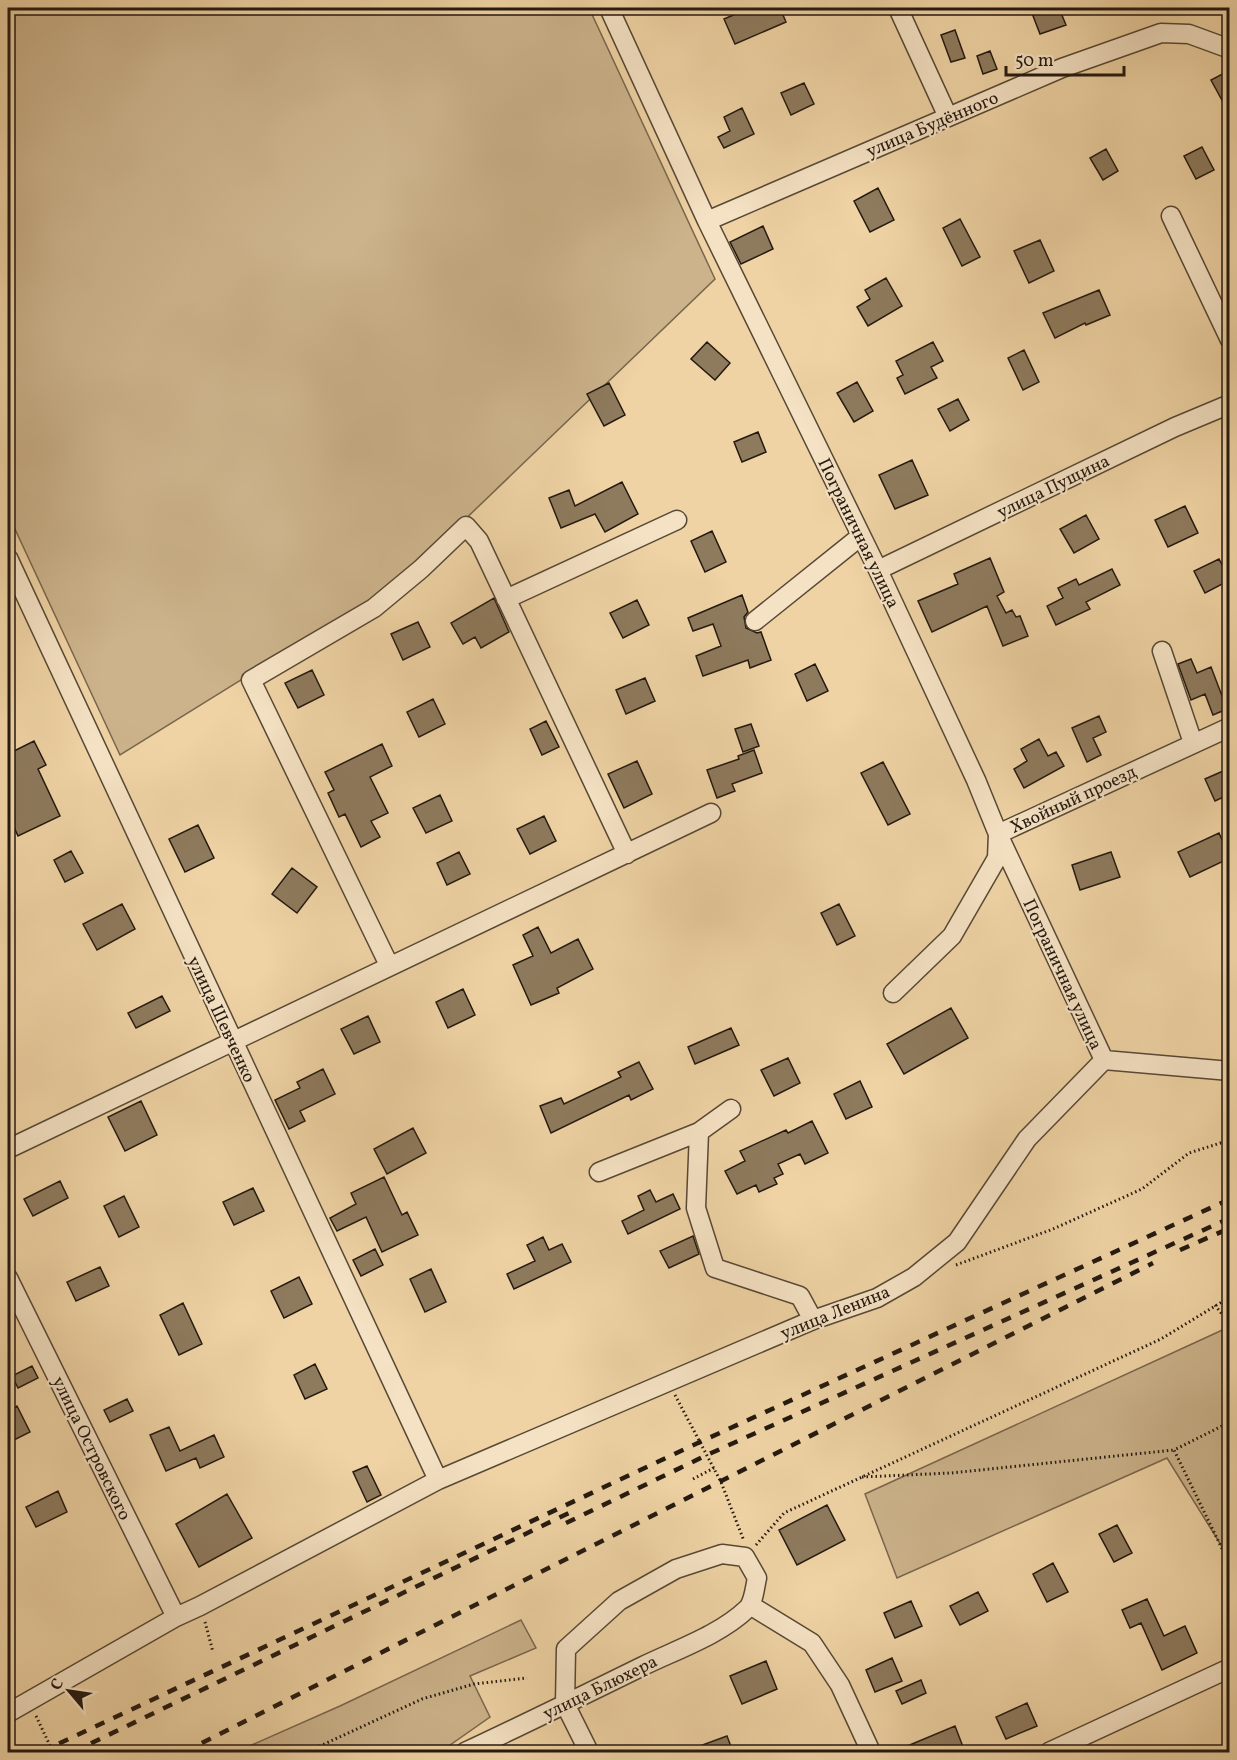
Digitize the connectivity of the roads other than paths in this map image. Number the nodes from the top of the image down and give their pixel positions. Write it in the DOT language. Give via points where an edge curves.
graph roads {
  1 [pos="609,8"];
  2 [pos="898,8"];
  3 [pos="1230,49"];
  4 [pos="948,117"];
  5 [pos="1171,216"];
  6 [pos="707,221"];
  7 [pos="1230,340"];
  8 [pos="1230,404"];
  9 [pos="677,520"];
  10 [pos="861,536"];
  11 [pos="8,558"];
  12 [pos="878,570"];
  13 [pos="507,599"];
  14 [pos="755,621"];
  15 [pos="1162,651"];
  16 [pos="1230,727"];
  17 [pos="1192,743"];
  18 [pos="711,813"];
  19 [pos="998,834"];
  20 [pos="627,854"];
  21 [pos="388,963"];
  22 [pos="893,993"];
  23 [pos="232,1041"];
  24 [pos="1104,1060"];
  25 [pos="1230,1071"];
  26 [pos="731,1108"];
  27 [pos="699,1132"];
  28 [pos="8,1149"];
  29 [pos="599,1172"];
  30 [pos="8,1278"];
  31 [pos="813,1320"];
  32 [pos="438,1479"];
  33 [pos="750,1605"];
  34 [pos="176,1617"];
  35 [pos="1230,1668"];
  36 [pos="565,1704"];
  37 [pos="8,1713"];
  38 [pos="465,1752"];
  39 [pos="589,1752"];
  40 [pos="872,1752"];
  41 [pos="1049,1752"];
  1 -- 6 [label="street, Пограничная улица"];
  2 -- 4 [label="street"];
  3 -- 4 [label="street, улица Будённого" via="1189,34 1161,33 1062,68"];
  4 -- 6 [label="street, улица Будённого"];
  5 -- 7 [label="street"];
  6 -- 10 [label="street, Пограничная улица"];
  8 -- 12 [label="street, улица Пущина"];
  9 -- 13 [label="street"];
  10 -- 12 [label="street, Пограничная улица"];
  10 -- 14 [label="street"];
  11 -- 23 [label="street, улица Шевченко"];
  12 -- 19 [label="street, Пограничная улица"];
  13 -- 20 [label="street"];
  13 -- 21 [label="street" via="479,540 466,526 374,608 251,680"];
  15 -- 17 [label="street"];
  16 -- 17 [label="street, Хвойный проезд"];
  17 -- 19 [label="street, Хвойный проезд"];
  18 -- 20 [label="street"];
  19 -- 22 [label="street, Хвойный проезд" via="997,858 952,936"];
  19 -- 24 [label="street, Пограничная улица"];
  20 -- 23 [label="street"];
  23 -- 28 [label="street"];
  23 -- 32 [label="street, улица Шевченко"];
  24 -- 25 [label="street"];
  24 -- 31 [label="street, улица Ленина" via="1027,1138 957,1242 914,1277 877,1298"];
  26 -- 27 [label="street"];
  27 -- 29 [label="street"];
  27 -- 31 [label="street" via="696,1208 716,1268 800,1296"];
  30 -- 34 [label="street, улица Островского"];
  31 -- 32 [label="street, улица Ленина"];
  32 -- 34 [label="street, улица Ленина"];
  33 -- 36 [label="street, улица Блюхера" via="701,1638"];
  33 -- 36 [label="street" via="757,1578 745,1557 722,1554 676,1569 619,1600 566,1649"];
  33 -- 40 [label="street" via="812,1643 840,1685"];
  34 -- 37 [label="street, улица Ленина"];
  35 -- 41 [label="street"];
  36 -- 38 [label="street, улица Блюхера"];
  36 -- 39 [label="street"];
}
